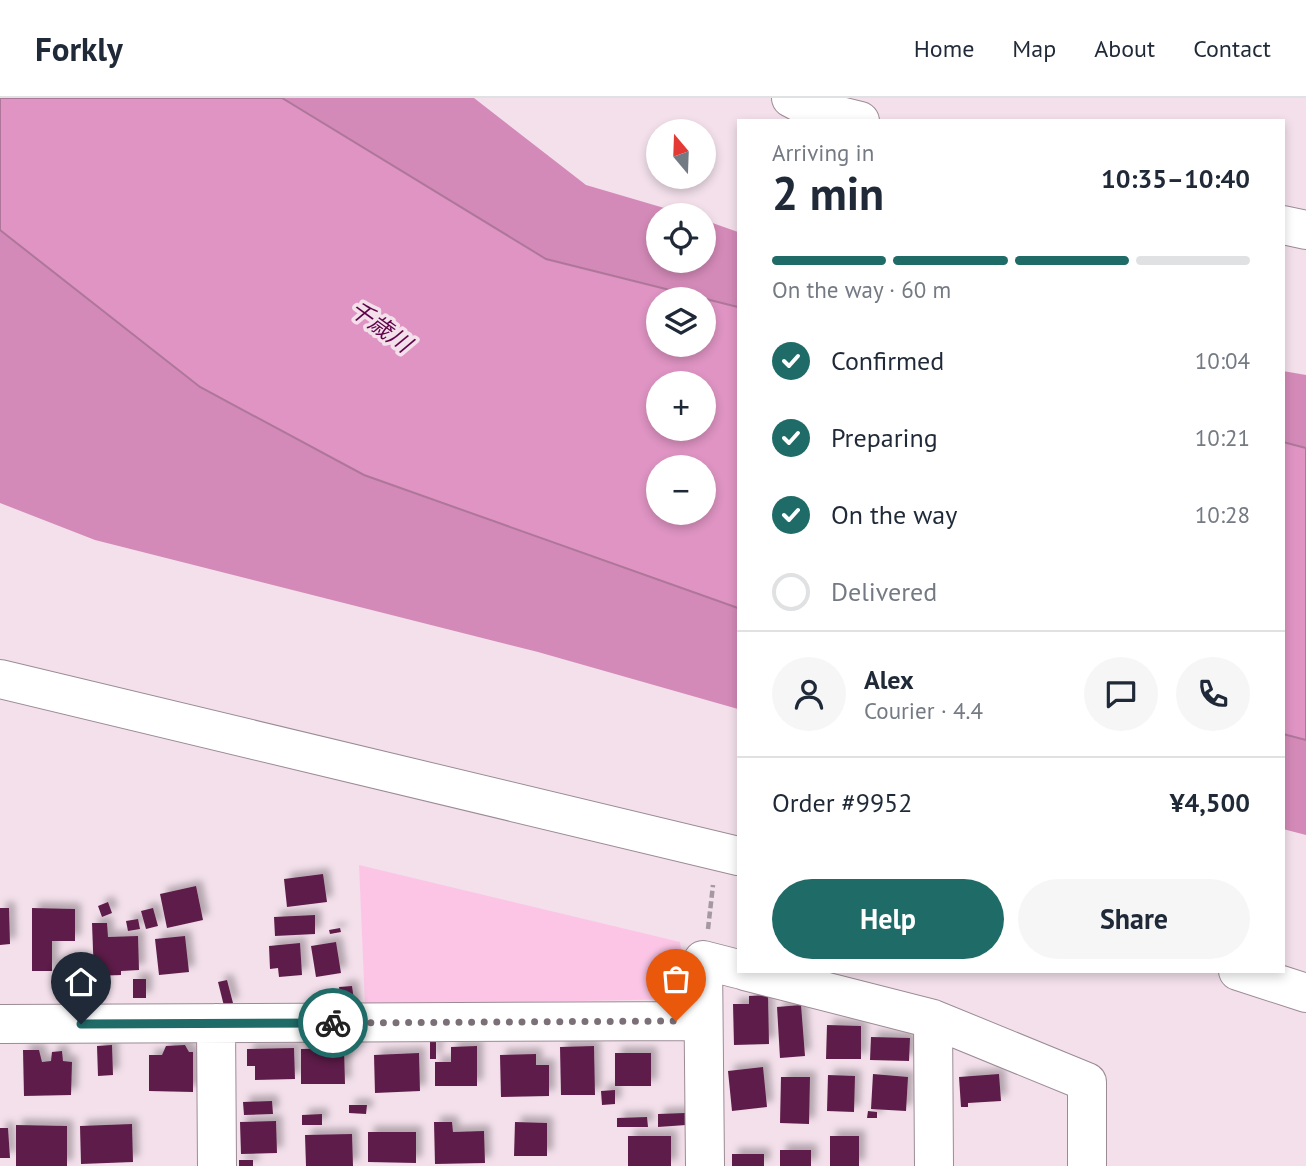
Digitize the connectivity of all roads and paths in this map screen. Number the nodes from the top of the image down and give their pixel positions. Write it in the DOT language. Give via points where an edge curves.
graph roads {
  1 [pos="791,98"];
  2 [pos="852,119"];
  3 [pos="1285,225"];
  4 [pos="1306,230"];
  5 [pos="0,679"];
  6 [pos="725,853"];
  7 [pos="721,965"];
  8 [pos="754,973"];
  9 [pos="1244,973"];
  10 [pos="1306,993"];
  11 [pos="933,1019"];
  12 [pos="703,1021"];
  13 [pos="216,1023"];
  14 [pos="0,1024"];
  15 [pos="218,1166"];
  16 [pos="705,1166"];
  17 [pos="934,1166"];
  18 [pos="1087,1166"];
  1 -- 2 [label="street" via="812,109"];
  3 -- 4 [label="street"];
  5 -- 6 [label="street"];
  6 -- 7 [label="path" via="714,896"];
  7 -- 12 [label="street"];
  8 -- 11 [label="street"];
  9 -- 10 [label="street"];
  11 -- 17 [label="street"];
  11 -- 18 [label="street" via="1087,1082"];
  12 -- 13 [label="street"];
  12 -- 16 [label="street"];
  13 -- 14 [label="street"];
  13 -- 15 [label="street"];
}
